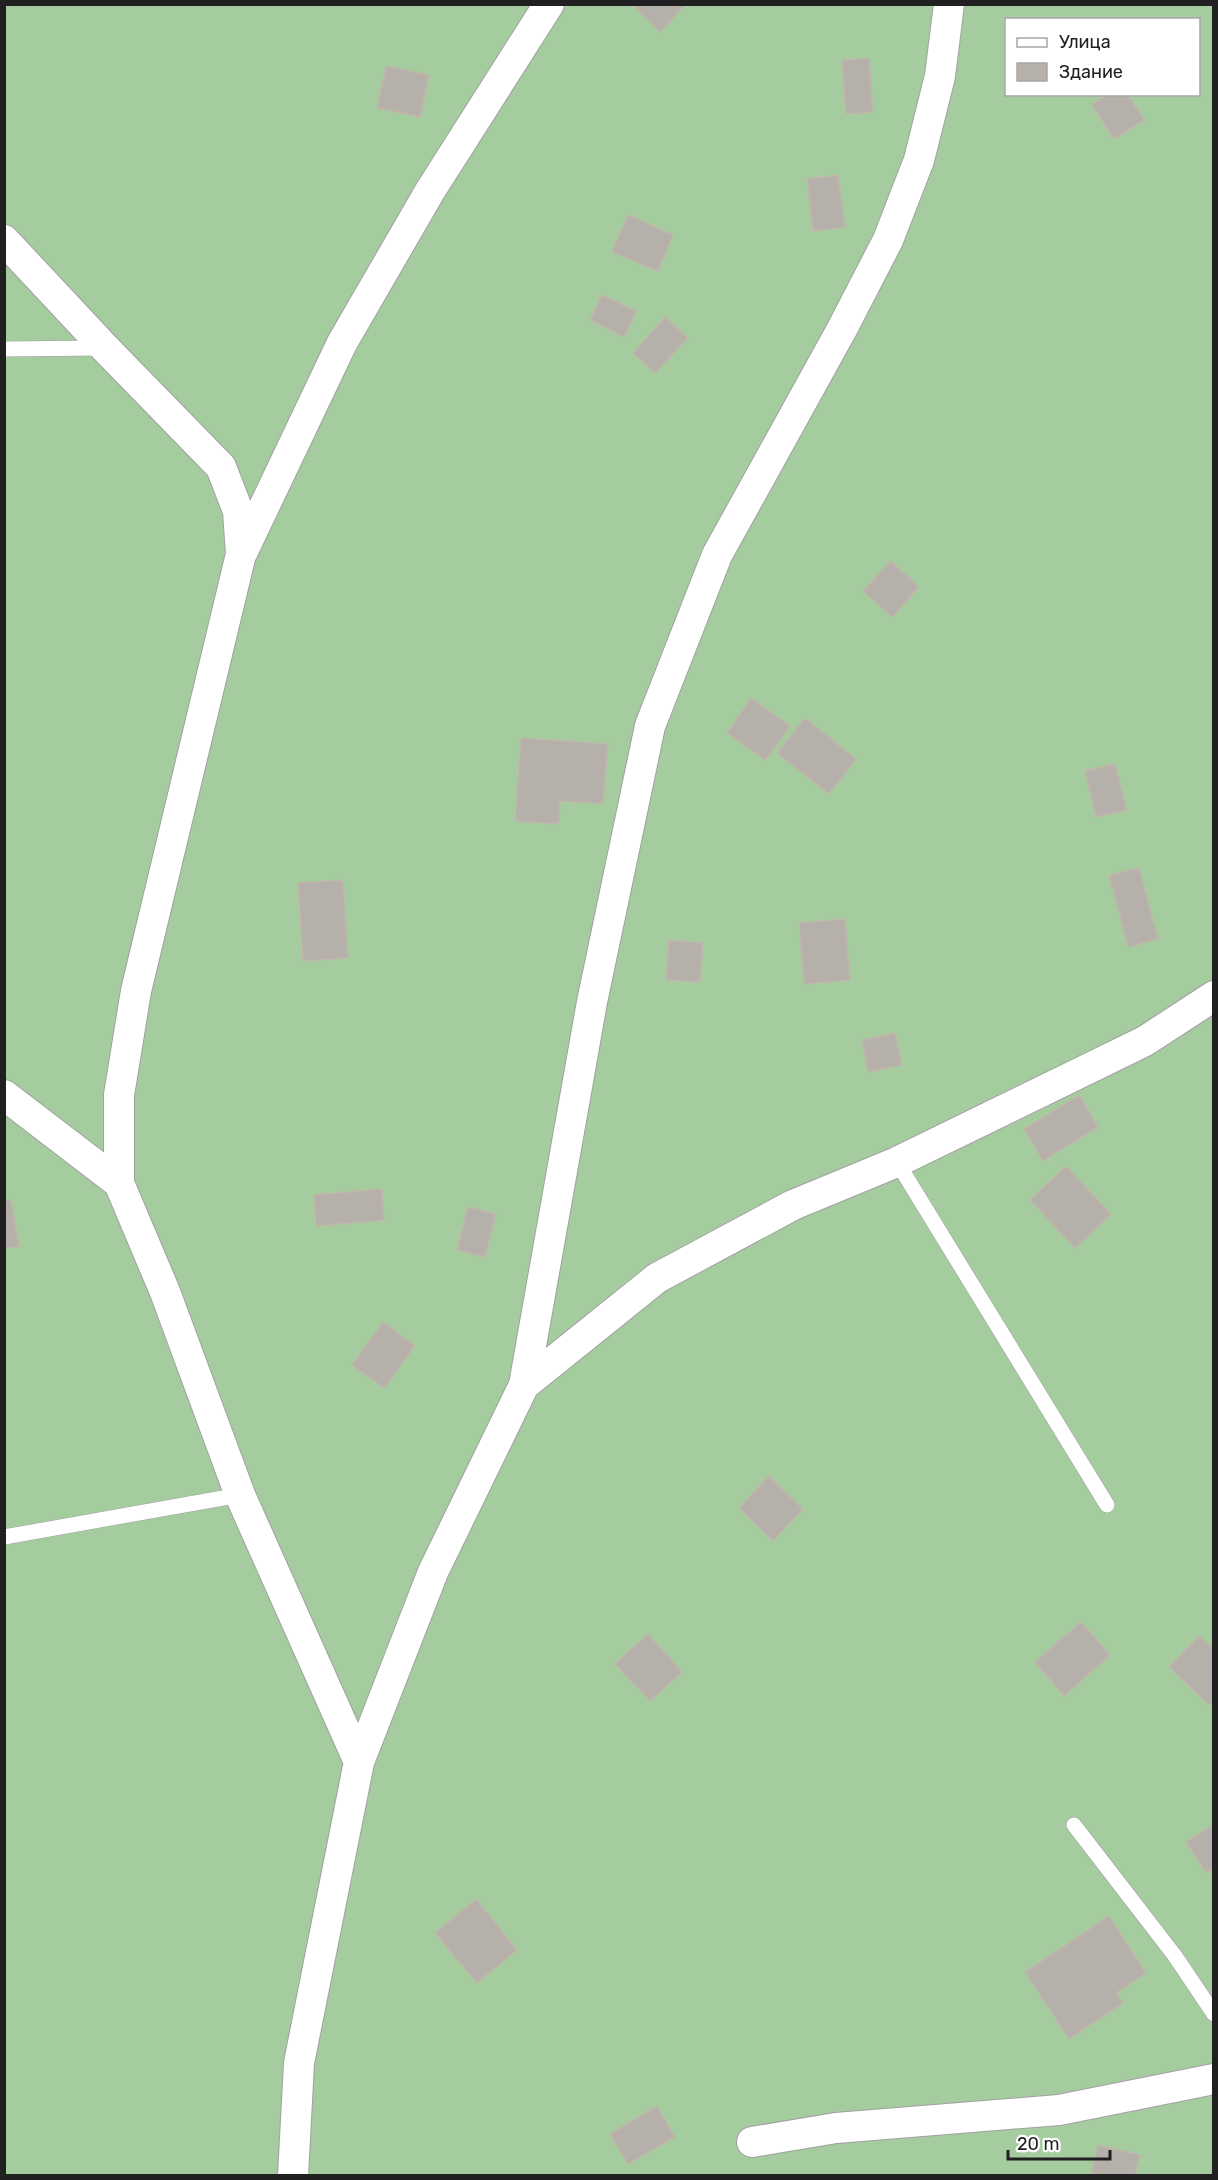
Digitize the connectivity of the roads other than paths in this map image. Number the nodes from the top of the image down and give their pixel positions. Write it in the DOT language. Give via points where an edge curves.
graph roads {
  1 [pos="549,4"];
  2 [pos="949,4"];
  3 [pos="4,240"];
  4 [pos="105,348"];
  5 [pos="4,349"];
  6 [pos="241,554"];
  7 [pos="1214,996"];
  8 [pos="4,1095"];
  9 [pos="897,1162"];
  10 [pos="119,1183"];
  11 [pos="524,1385"];
  12 [pos="240,1495"];
  13 [pos="1107,1505"];
  14 [pos="4,1537"];
  15 [pos="359,1761"];
  16 [pos="1074,1825"];
  17 [pos="1214,2014"];
  18 [pos="1214,2079"];
  19 [pos="752,2142"];
  20 [pos="294,2175"];
  1 -- 6 [label="street" via="430,191 342,343"];
  2 -- 11 [label="street" via="940,76 919,160 888,240 717,555 650,726 592,1002"];
  3 -- 4 [label="street"];
  4 -- 5 [label="lane"];
  4 -- 6 [label="street" via="221,467 238,511"];
  6 -- 10 [label="street" via="136,991 119,1095"];
  7 -- 9 [label="street" via="1145,1041"];
  8 -- 10 [label="street"];
  9 -- 11 [label="street" via="794,1205 657,1278"];
  9 -- 13 [label="lane"];
  10 -- 12 [label="street" via="165,1292"];
  11 -- 15 [label="street" via="433,1572"];
  12 -- 14 [label="lane"];
  12 -- 15 [label="street"];
  15 -- 20 [label="street" via="299,2063"];
  16 -- 17 [label="lane" via="1175,1956"];
  18 -- 19 [label="street" via="1059,2110 836,2128"];
}
